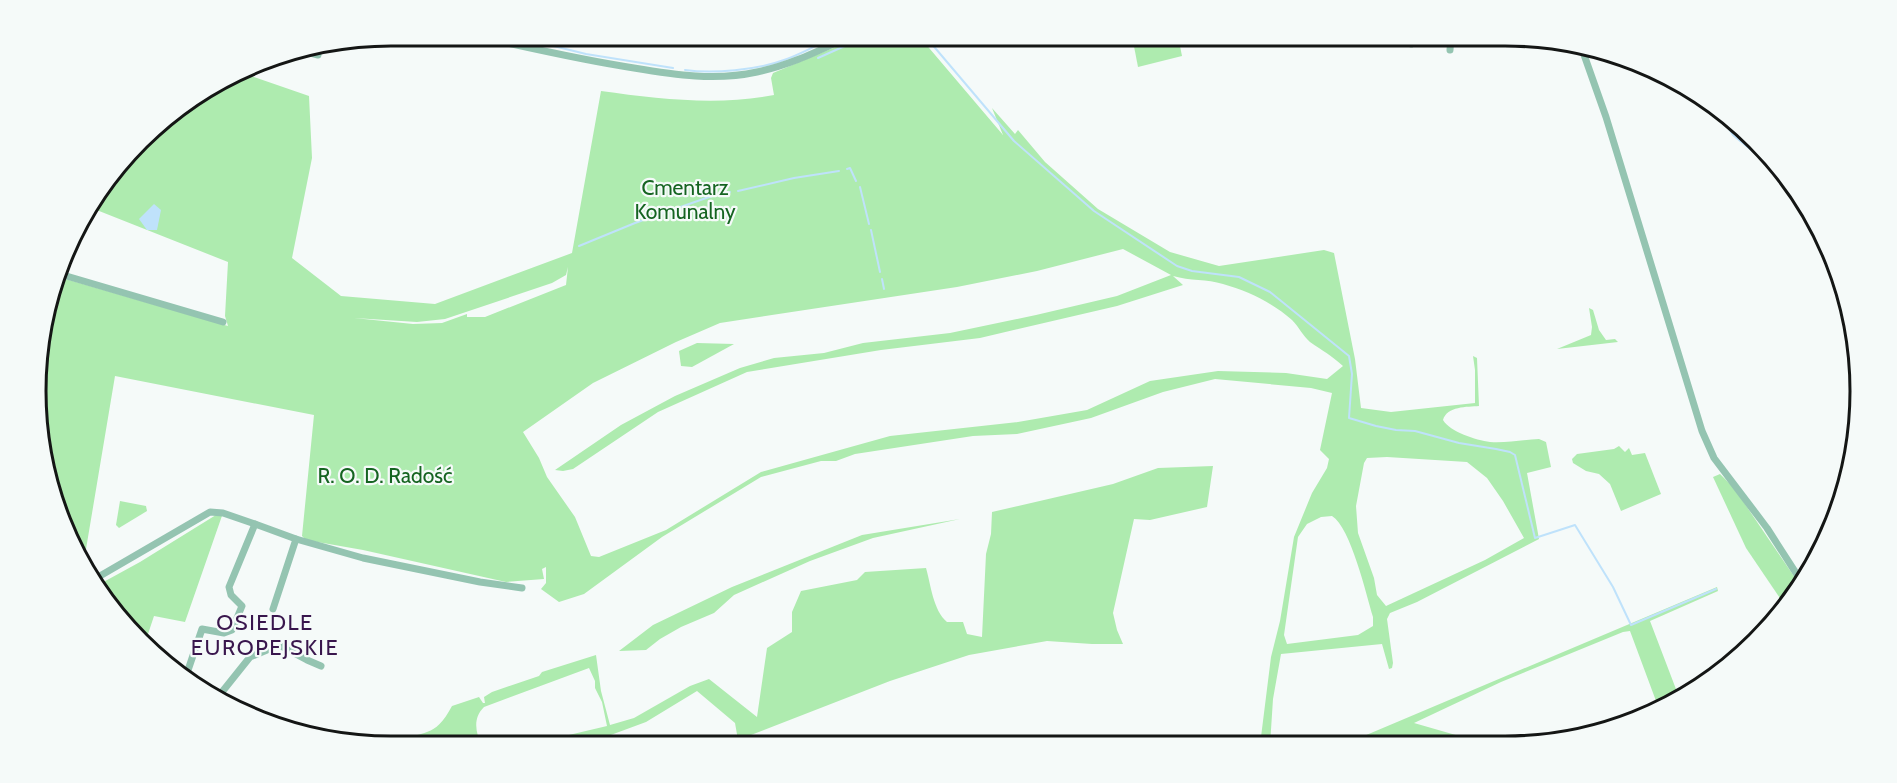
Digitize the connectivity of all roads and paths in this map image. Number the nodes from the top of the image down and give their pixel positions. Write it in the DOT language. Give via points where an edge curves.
graph roads {
  1 [pos="520,46"];
  2 [pos="830,46"];
  3 [pos="1450,46"];
  4 [pos="1450,50"];
  5 [pos="1584,56"];
  6 [pos="67,276"];
  7 [pos="223,322"];
  8 [pos="255,524"];
  9 [pos="296,539"];
  10 [pos="1797,575"];
  11 [pos="100,576"];
  12 [pos="522,588"];
  13 [pos="273,609"];
  14 [pos="321,666"];
  15 [pos="188,670"];
  16 [pos="222,692"];
  1 -- 2 [label="street" via="596,63 700,77 774,68"];
  3 -- 4 [label="street"];
  5 -- 10 [label="street" via="1702,431 1714,458"];
  6 -- 7 [label="street"];
  8 -- 9 [label="street"];
  8 -- 11 [label="street" via="210,512"];
  8 -- 15 [label="street" via="229,587 231,595 243,606 232,630 224,633 202,629"];
  9 -- 12 [label="street" via="363,558"];
  9 -- 13 [label="street"];
  14 -- 16 [label="street" via="279,645 250,657"];
}
